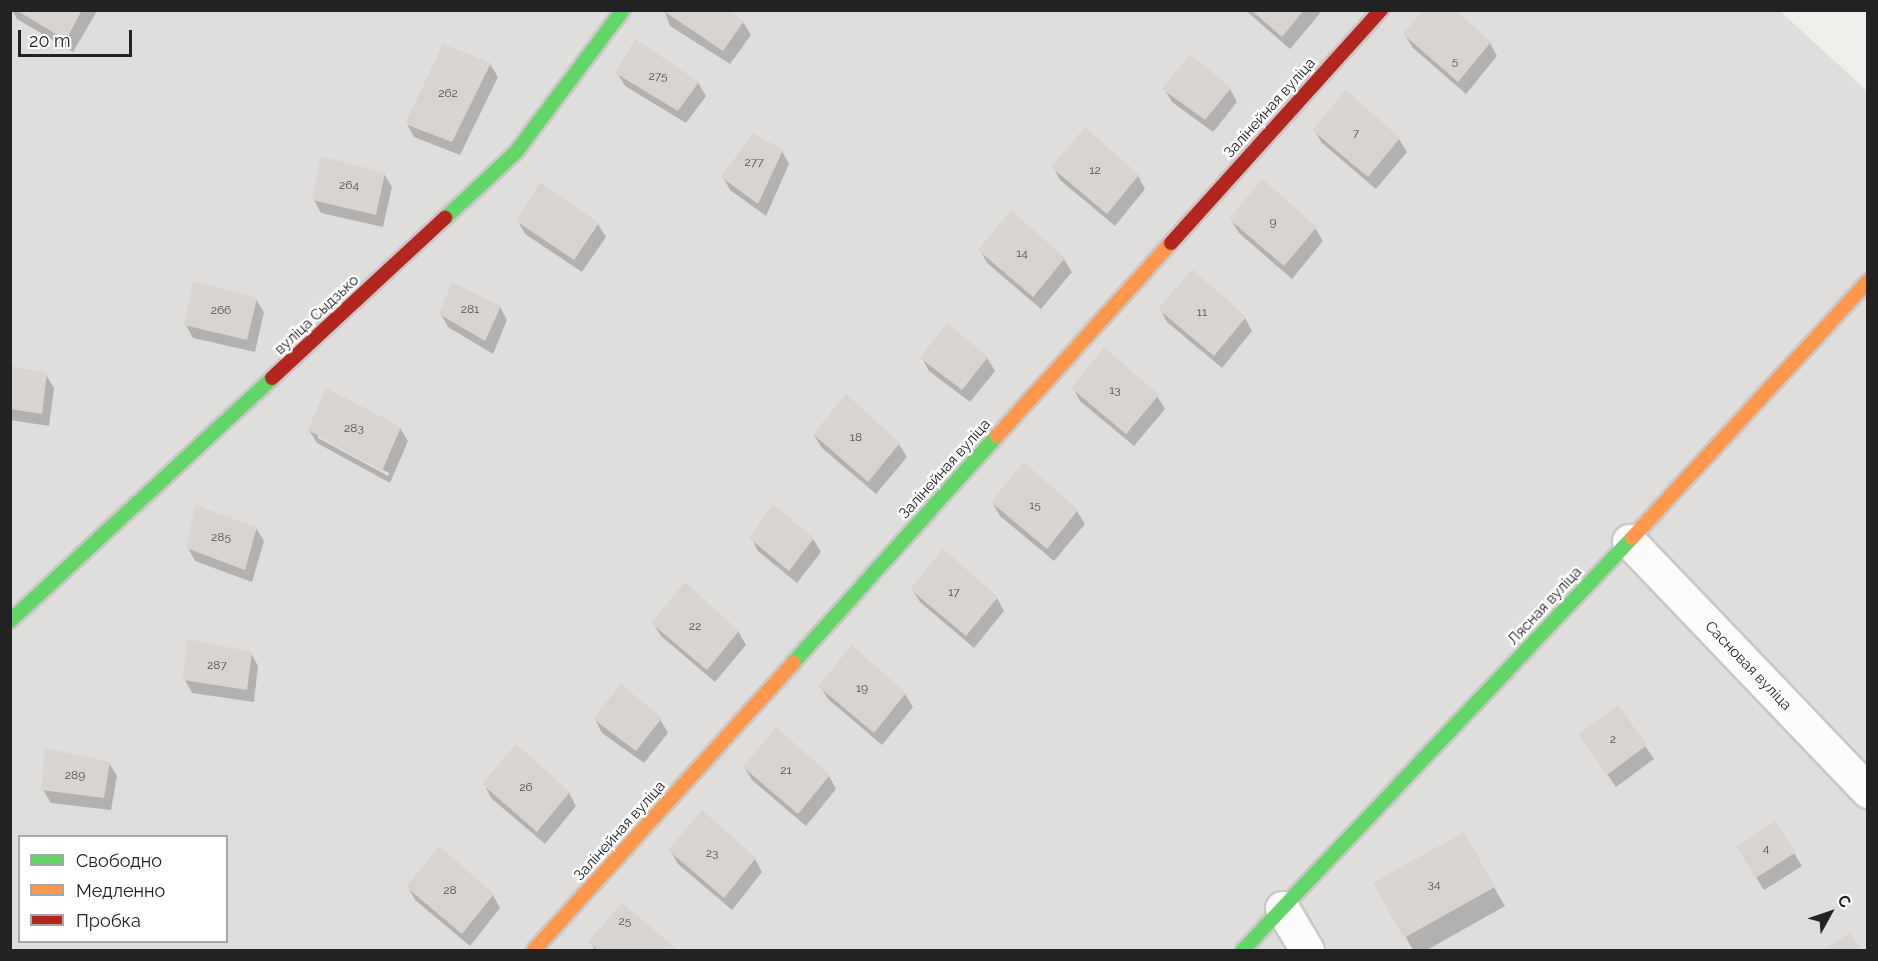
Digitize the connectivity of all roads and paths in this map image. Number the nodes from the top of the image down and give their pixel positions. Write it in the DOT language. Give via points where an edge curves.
graph roads {
  1 [pos="623,10"];
  2 [pos="1381,10"];
  3 [pos="1868,281"];
  4 [pos="1629,541"];
  5 [pos="10,621"];
  6 [pos="1868,791"];
  7 [pos="1282,908"];
  8 [pos="534,951"];
  9 [pos="1243,951"];
  10 [pos="1307,951"];
  1 -- 5 [label="street, вуліца Сыдзько" via="516,152"];
  2 -- 8 [label="street, Залінейная вуліца"];
  3 -- 4 [label="street, Лясная вуліца"];
  4 -- 6 [label="street, Сасновая вуліца"];
  4 -- 7 [label="street, Лясная вуліца"];
  7 -- 9 [label="street, Лясная вуліца"];
  7 -- 10 [label="street"];
}
